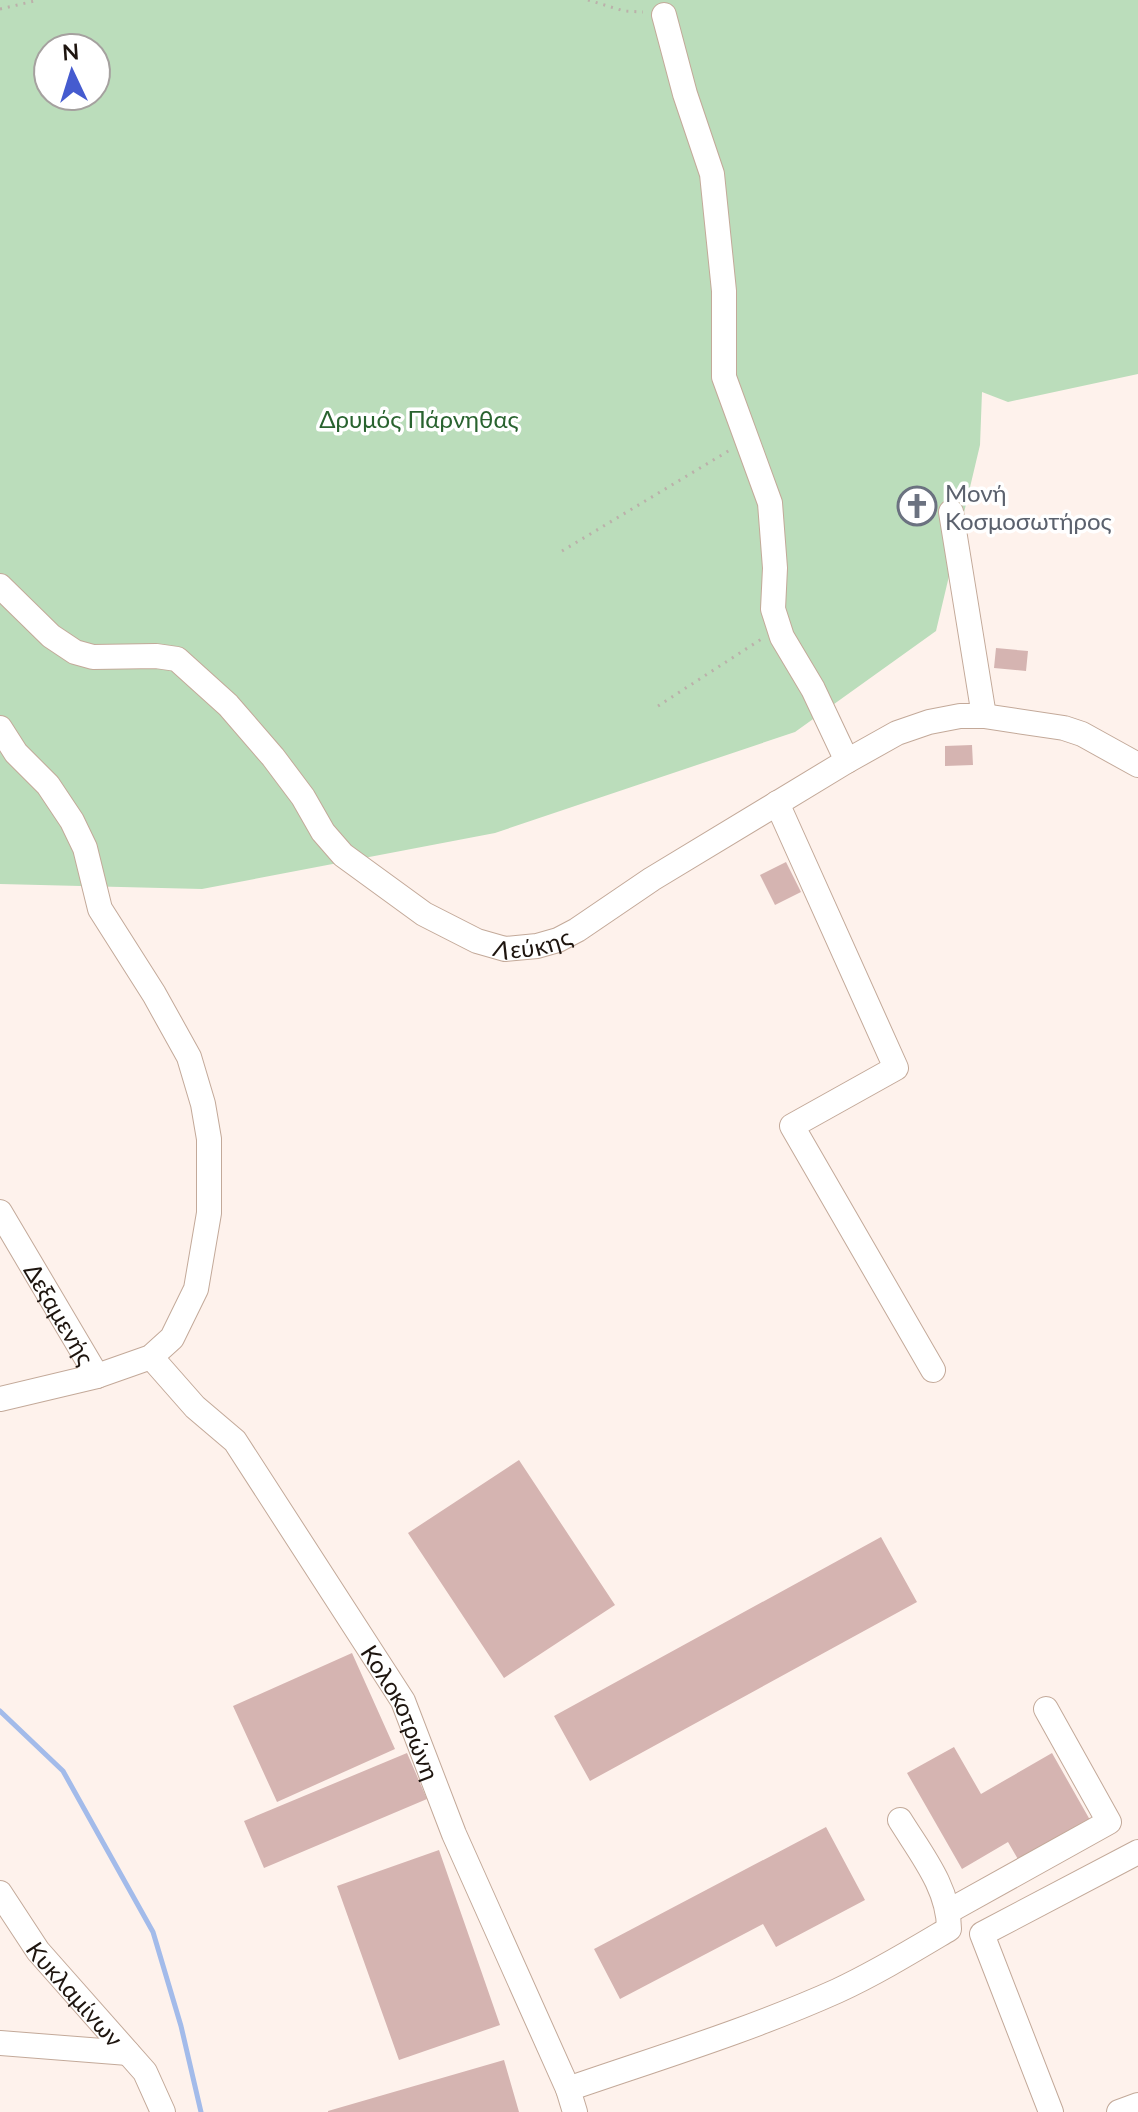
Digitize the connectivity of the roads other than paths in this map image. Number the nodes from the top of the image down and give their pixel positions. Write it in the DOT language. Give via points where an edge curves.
graph roads {
  1 [pos="664,15"];
  2 [pos="951,512"];
  3 [pos="0,586"];
  4 [pos="984,716"];
  5 [pos="0,728"];
  6 [pos="847,761"];
  7 [pos="1138,765"];
  8 [pos="777,803"];
  9 [pos="0,1212"];
  10 [pos="151,1357"];
  11 [pos="933,1370"];
  12 [pos="97,1376"];
  13 [pos="0,1399"];
  14 [pos="1046,1709"];
  15 [pos="900,1820"];
  16 [pos="1138,1852"];
  17 [pos="0,1893"];
  18 [pos="949,1911"];
  19 [pos="0,2043"];
  20 [pos="128,2053"];
  21 [pos="572,2101"];
  22 [pos="1138,2105"];
  23 [pos="163,2112"];
  24 [pos="1051,2112"];
  25 [pos="1119,2112"];
  1 -- 6 [label="street" via="712,174 724,291 724,377 770,503 773,609"];
  2 -- 4 [label="street"];
  3 -- 8 [label="street, Λεύκης" via="75,652 177,659 228,705 273,757 343,855 424,914 505,949 558,940"];
  4 -- 6 [label="street, Λεύκης" via="929,722"];
  4 -- 7 [label="street, Λεύκης" via="1064,728"];
  5 -- 10 [label="street" via="72,821 85,848 100,909 189,1057 203,1104 209,1139 209,1213 199,1275 186,1315"];
  6 -- 8 [label="street, Λεύκης"];
  8 -- 11 [label="street" via="896,1068 792,1126"];
  9 -- 12 [label="street, Δεξαμενής"];
  10 -- 12 [label="street"];
  10 -- 21 [label="street, Κολοκοτρώνη" via="195,1407 235,1441 403,1701 454,1834"];
  12 -- 13 [label="street"];
  14 -- 18 [label="street" via="1109,1822"];
  15 -- 18 [label="street" via="943,1890"];
  16 -- 24 [label="street" via="982,1934"];
  17 -- 20 [label="street, Κυκλαμίνων" via="38,1951"];
  18 -- 21 [label="street" via="949,1929 886,1967"];
  19 -- 20 [label="street"];
  20 -- 23 [label="street, Κυκλαμίνων" via="145,2072"];
  22 -- 25 [label="street"];
}
